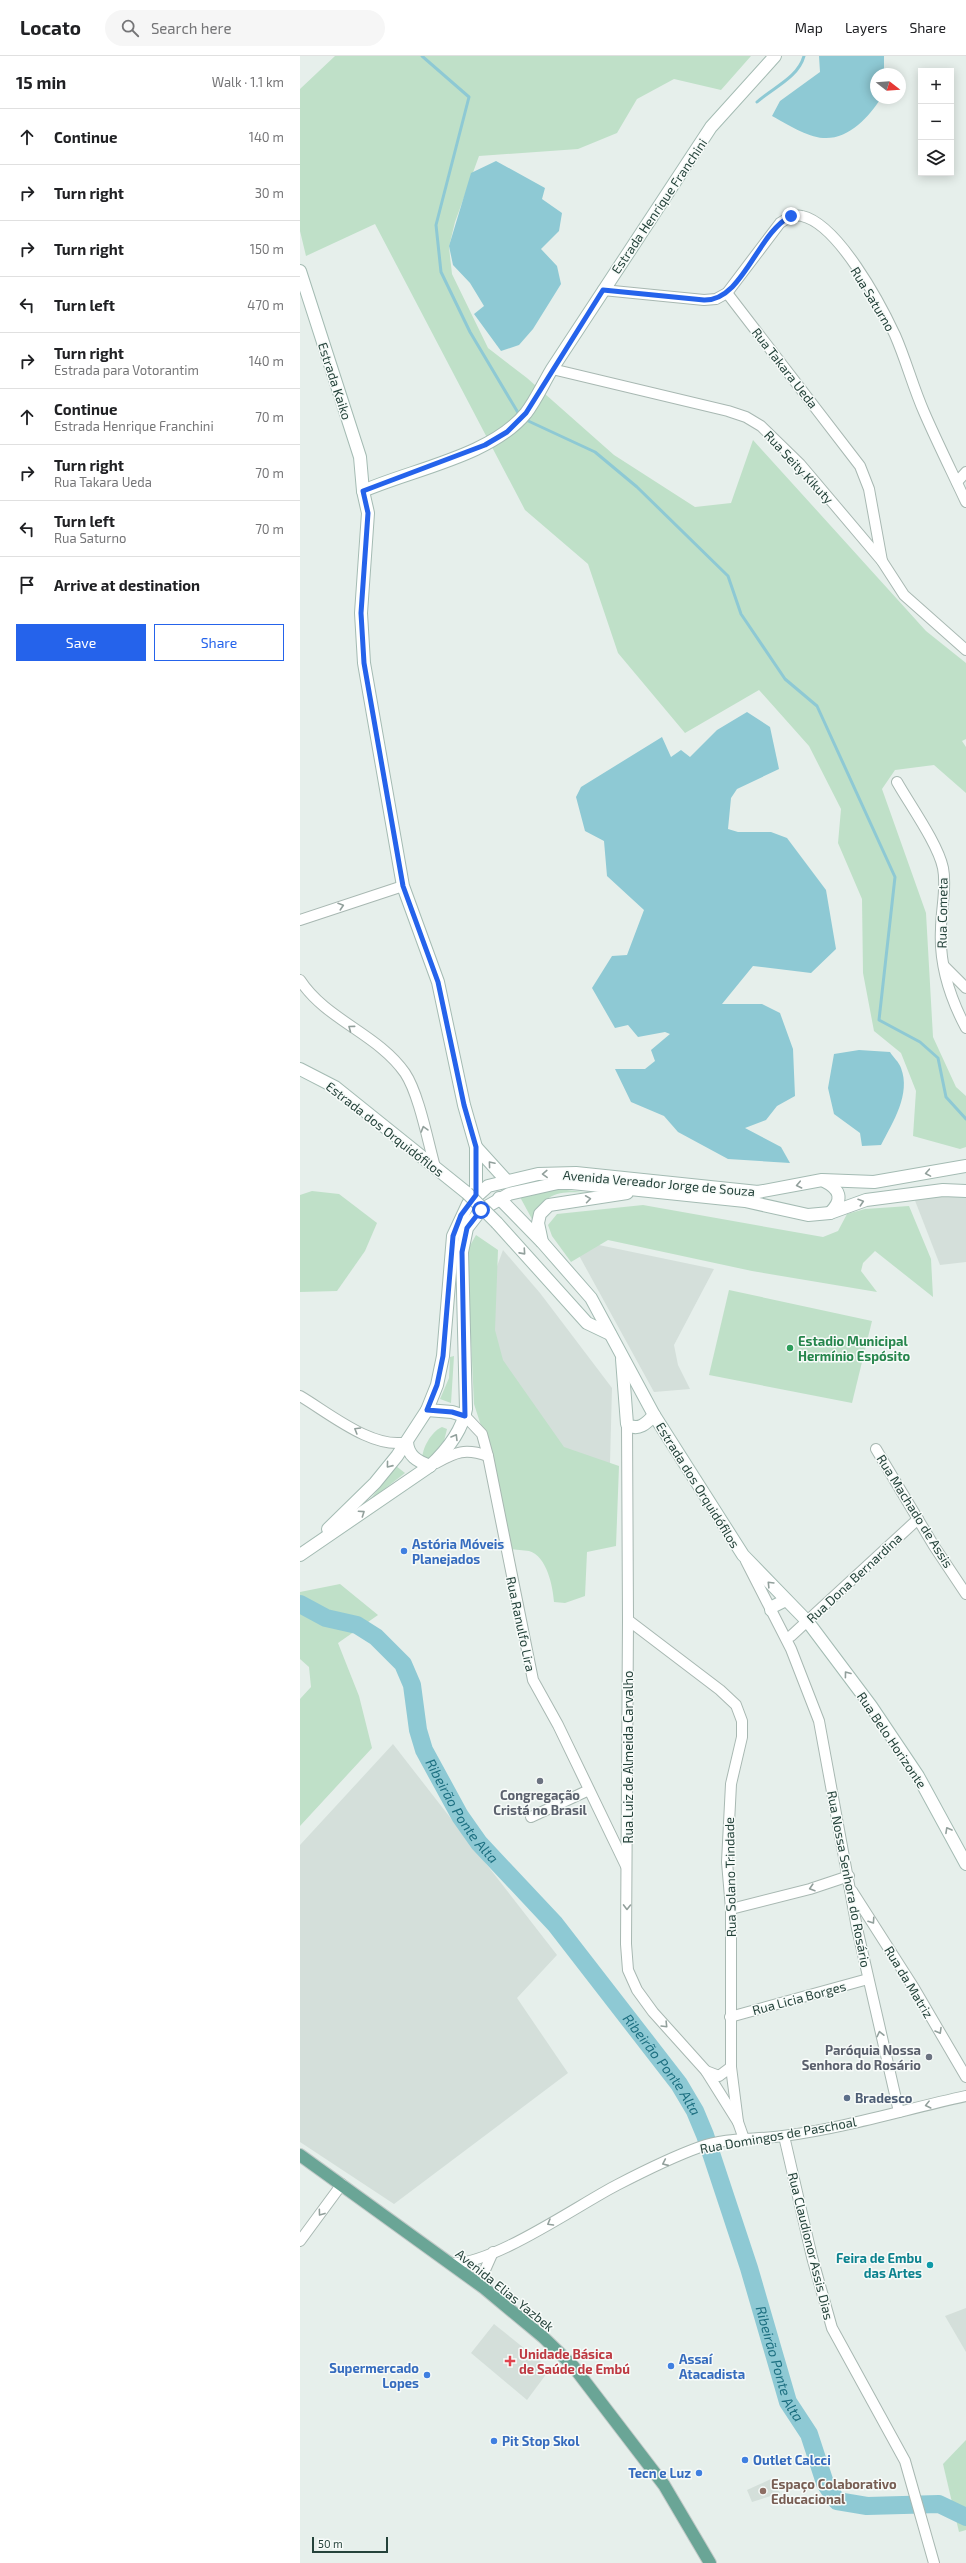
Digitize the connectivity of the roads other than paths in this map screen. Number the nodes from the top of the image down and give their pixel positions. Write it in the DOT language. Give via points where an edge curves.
graph roads {
  1 [pos="775,56"];
  2 [pos="300,271"];
  3 [pos="603,290"];
  4 [pos="727,293"];
  5 [pos="552,369"];
  6 [pos="966,472"];
  7 [pos="957,482"];
  8 [pos="363,491"];
  9 [pos="966,502"];
  10 [pos="882,561"];
  11 [pos="966,650"];
  12 [pos="898,782"];
  13 [pos="403,886"];
  14 [pos="302,919"];
  15 [pos="943,965"];
  16 [pos="300,980"];
  17 [pos="966,988"];
  18 [pos="966,1028"];
  19 [pos="300,1069"];
  20 [pos="476,1147"];
  21 [pos="966,1166"];
  22 [pos="435,1167"];
  23 [pos="506,1180"];
  24 [pos="822,1180"];
  25 [pos="644,1191"];
  26 [pos="966,1191"];
  27 [pos="471,1194"];
  28 [pos="499,1198"];
  29 [pos="830,1213"];
  30 [pos="542,1242"];
  31 [pos="591,1298"];
  32 [pos="587,1323"];
  33 [pos="610,1334"];
  34 [pos="622,1356"];
  35 [pos="300,1396"];
  36 [pos="646,1399"];
  37 [pos="624,1400"];
  38 [pos="427,1410"];
  39 [pos="654,1415"];
  40 [pos="465,1416"];
  41 [pos="627,1424"];
  42 [pos="407,1442"];
  43 [pos="876,1449"];
  44 [pos="488,1456"];
  45 [pos="430,1466"];
  46 [pos="918,1519"];
  47 [pos="303,1553"];
  48 [pos="743,1555"];
  49 [pos="961,1577"];
  50 [pos="966,1594"];
  51 [pos="786,1600"];
  52 [pos="771,1610"];
  53 [pos="628,1620"];
  54 [pos="808,1622"];
  55 [pos="780,1631"];
  56 [pos="791,1636"];
  57 [pos="790,1649"];
  58 [pos="589,1790"];
  59 [pos="531,1817"];
  60 [pos="966,1864"];
  61 [pos="627,1868"];
  62 [pos="849,1876"];
  63 [pos="850,1888"];
  64 [pos="731,1909"];
  65 [pos="868,1980"];
  66 [pos="730,2017"];
  67 [pos="731,2067"];
  68 [pos="706,2071"];
  69 [pos="966,2077"];
  70 [pos="966,2096"];
  71 [pos="899,2112"];
  72 [pos="738,2122"];
  73 [pos="784,2136"];
  74 [pos="744,2139"];
  75 [pos="300,2155"];
  76 [pos="342,2184"];
  77 [pos="300,2241"];
  78 [pos="493,2252"];
  79 [pos="450,2263"];
  80 [pos="484,2288"];
  81 [pos="710,2563"];
  82 [pos="934,2563"];
  1 -- 3 [label="street, Estrada Henrique Franchini" via="711,127"];
  2 -- 8 [label="street, Estrada Kaiko" via="360,457"];
  3 -- 4 [label="street" via="711,300"];
  3 -- 5 [label="street, Estrada Henrique Franchini"];
  4 -- 7 [label="street, Rua Saturno" via="762,245 785,220 801,215 823,227 848,257 876,298 895,336 923,411"];
  4 -- 10 [label="street, Rua Takara Ueda" via="860,466 869,488"];
  5 -- 8 [label="street, Estrada Henrique Franchini" via="526,413 500,438"];
  5 -- 10 [label="street, Rua Seity Kikuty" via="746,417 762,426 800,464"];
  6 -- 7 [label="street"];
  7 -- 9 [label="street, Rua Saturno"];
  8 -- 13 [label="street, Estrada Kaiko" via="368,513 361,613 364,663"];
  10 -- 11 [label="street, Rua Seity Kikuty" via="904,595"];
  12 -- 15 [label="street, Rua Cometa" via="943,867 940,945"];
  14 -- 13 [label="street, one-way"];
  13 -- 20 [label="street, Estrada Kaiko" via="438,982"];
  15 -- 17 [label="street"];
  15 -- 18 [label="street, Rua Cometa" via="952,996"];
  22 -- 16 [label="street, one-way" via="412,1087 405,1073 387,1054 321,1005"];
  19 -- 22 [label="street, Estrada dos Orquidófilos" via="335,1087"];
  23 -- 20 [label="street, one-way"];
  20 -- 27 [label="street"];
  21 -- 24 [label="street, Avenida Vereador Jorge de Souza, one-way" via="874,1182"];
  22 -- 27 [label="street, Estrada dos Orquidófilos"];
  24 -- 23 [label="street, Avenida Vereador Jorge de Souza, one-way" via="758,1192 576,1173 538,1174"];
  23 -- 27 [label="street, Avenida Vereador Jorge de Souza"];
  24 -- 29 [label="street" via="836,1187 839,1196 835,1208"];
  25 -- 28 [label="street, Avenida Vereador Jorge de Souza" via="572,1183 526,1189"];
  25 -- 29 [label="street, Avenida Vereador Jorge de Souza" via="753,1202 795,1214"];
  30 -- 25 [label="street, one-way" via="538,1223 540,1214 550,1206"];
  29 -- 26 [label="street, Avenida Vereador Jorge de Souza, one-way" via="866,1200 943,1190"];
  27 -- 32 [label="street, Estrada dos Orquidófilos, one-way, bridge"];
  27 -- 38 [label="street, Avenida Vereador Jorge de Souza" via="453,1236 443,1356 437,1385"];
  28 -- 30 [label="street"];
  28 -- 40 [label="street, Avenida Vereador Jorge de Souza" via="472,1219 467,1228 462,1252"];
  30 -- 31 [label="street"];
  31 -- 32 [label="street"];
  31 -- 33 [label="street"];
  32 -- 33 [label="street"];
  33 -- 34 [label="street"];
  34 -- 36 [label="street"];
  34 -- 37 [label="street, Rua Luiz de Almeida Carvalho"];
  42 -- 35 [label="street, one-way" via="397,1444 375,1441"];
  36 -- 37 [label="street" via="630,1397"];
  36 -- 39 [label="street"];
  37 -- 41 [label="street, Rua Luiz de Almeida Carvalho"];
  38 -- 40 [label="street"];
  38 -- 42 [label="street, Avenida Vereador Jorge de Souza"];
  39 -- 41 [label="street" via="641,1427 631,1427"];
  39 -- 48 [label="street, Estrada dos Orquidófilos"];
  40 -- 44 [label="street, Rua Ranulfo Lira" via="482,1434"];
  45 -- 40 [label="street, Avenida Vereador Jorge de Souza, one-way" via="446,1450"];
  41 -- 53 [label="street, Rua Luiz de Almeida Carvalho"];
  42 -- 45 [label="street" via="407,1450 416,1460"];
  42 -- 47 [label="street, Avenida Vereador Jorge de Souza, one-way" via="375,1483"];
  43 -- 46 [label="street, Rua Machado de Assis"];
  44 -- 45 [label="street, Avenida Vereador Jorge de Souza" via="473,1451 462,1451"];
  44 -- 58 [label="street, Rua Ranulfo Lira" via="533,1680"];
  47 -- 45 [label="street, Avenida Vereador Jorge de Souza, one-way"];
  46 -- 49 [label="street, Rua Machado de Assis"];
  46 -- 54 [label="street, Rua Dona Bernardina"];
  51 -- 48 [label="street, Estrada dos Orquidófilos, one-way"];
  48 -- 52 [label="street, Rua Nossa Senhora do Rosário"];
  49 -- 50 [label="street, Rua Machado de Assis"];
  51 -- 52 [label="street"];
  51 -- 54 [label="street, Rua Belo Horizonte"];
  52 -- 55 [label="street, Rua Nossa Senhora do Rosário"];
  53 -- 61 [label="street, Rua Luiz de Almeida Carvalho"];
  53 -- 64 [label="street, Rua Solano Trindade" via="720,1690 736,1705 742,1721 742,1737 731,1784 728,1822 727,1862"];
  54 -- 56 [label="street, Rua Dona Bernardina"];
  60 -- 54 [label="street, Rua Belo Horizonte, one-way" via="918,1776 871,1706"];
  55 -- 56 [label="street"];
  55 -- 57 [label="street, Rua Nossa Senhora do Rosário"];
  56 -- 57 [label="street, Rua Nossa Senhora do Rosário"];
  57 -- 62 [label="street, Rua Nossa Senhora do Rosário" via="819,1721"];
  58 -- 59 [label="street"];
  58 -- 61 [label="street, Rua Ranulfo Lira"];
  61 -- 68 [label="street, Rua Luiz de Almeida Carvalho, one-way" via="628,1970 637,1990 653,2012"];
  62 -- 63 [label="street, Rua Nossa Senhora do Rosário"];
  62 -- 64 [label="street, one-way" via="810,1889"];
  63 -- 65 [label="street, Rua Nossa Senhora do Rosário"];
  63 -- 69 [label="street, Rua da Matriz, one-way" via="914,1988"];
  64 -- 66 [label="street, Rua Solano Trindade"];
  65 -- 66 [label="street, Rua Licia Borges"];
  71 -- 65 [label="street, Rua Nossa Senhora do Rosário, one-way"];
  66 -- 67 [label="street, Rua Solano Trindade"];
  67 -- 68 [label="street" via="719,2076"];
  67 -- 72 [label="street, Rua Solano Trindade"];
  68 -- 72 [label="street, Rua Luiz de Almeida Carvalho"];
  70 -- 71 [label="street, Rua Domingos de Paschoal, one-way"];
  71 -- 73 [label="street, Rua Domingos de Paschoal"];
  72 -- 74 [label="street, Rua Solano Trindade"];
  73 -- 74 [label="street, Rua Domingos de Paschoal"];
  73 -- 82 [label="street, Rua Claudionor Assis Dias" via="812,2257 832,2328 893,2435 912,2481"];
  74 -- 78 [label="street, Rua Domingos de Paschoal, one-way" via="700,2146 618,2184 528,2236"];
  75 -- 76 [label="main road, Avenida Elias Yazbek"];
  76 -- 77 [label="street, one-way"];
  76 -- 79 [label="main road, Avenida Elias Yazbek"];
  78 -- 79 [label="street, Rua Domingos de Paschoal" via="475,2261"];
  78 -- 80 [label="street" via="485,2270"];
  79 -- 80 [label="main road, Avenida Elias Yazbek"];
  80 -- 81 [label="main road, Avenida Elias Yazbek" via="543,2337 573,2366 660,2479"];
}
